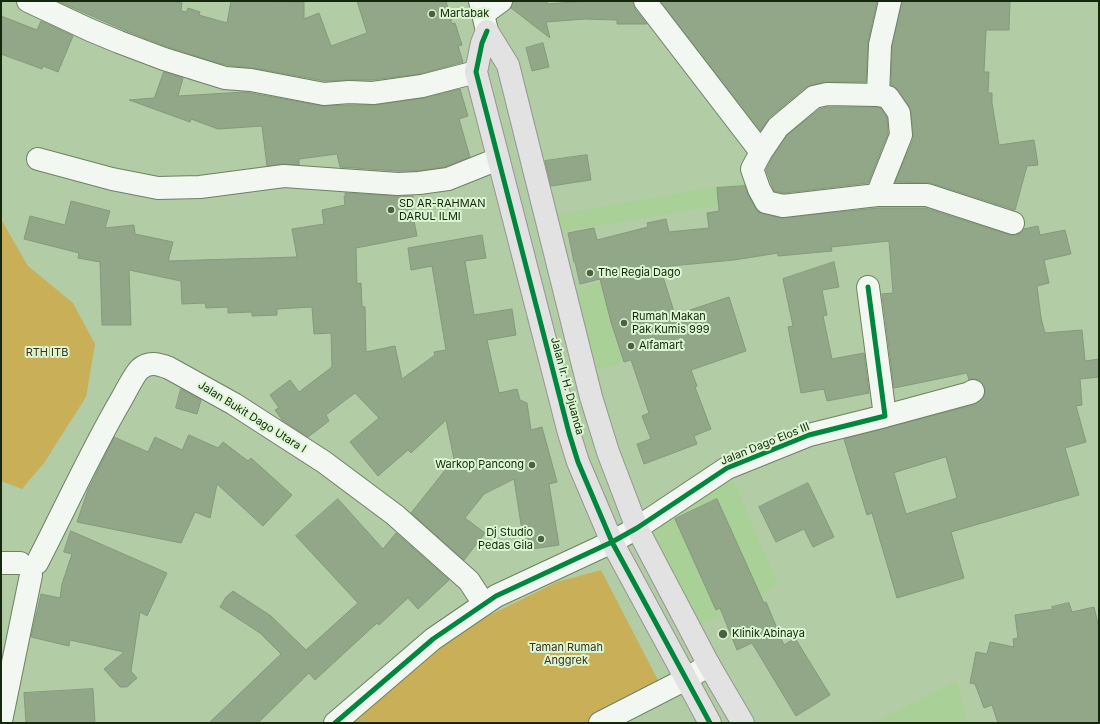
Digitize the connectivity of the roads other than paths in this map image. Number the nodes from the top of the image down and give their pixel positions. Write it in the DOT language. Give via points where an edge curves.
graph roads {
  1 [pos="28,1"];
  2 [pos="501,1"];
  3 [pos="645,1"];
  4 [pos="890,1"];
  5 [pos="483,15"];
  6 [pos="476,72"];
  7 [pos="878,95"];
  8 [pos="761,152"];
  9 [pos="38,159"];
  10 [pos="498,160"];
  11 [pos="877,195"];
  12 [pos="1013,223"];
  13 [pos="868,287"];
  14 [pos="973,391"];
  15 [pos="885,416"];
  16 [pos="637,528"];
  17 [pos="612,542"];
  18 [pos="22,566"];
  19 [pos="484,604"];
  20 [pos="709,665"];
  21 [pos="686,679"];
  22 [pos="1,721"];
  23 [pos="336,723"];
  24 [pos="600,723"];
  25 [pos="710,723"];
  26 [pos="743,723"];
  1 -- 6 [label="street" via="90,30 164,59 225,78 251,80 324,94 373,93 422,86"];
  2 -- 5 [label="street"];
  3 -- 8 [label="street"];
  4 -- 7 [label="street" via="880,45"];
  5 -- 6 [label="main road, Jalan Ir. H. Djuanda" via="482,44"];
  5 -- 16 [label="main road, Jalan Ir. H. Djuanda" via="508,65 591,397 608,452"];
  6 -- 10 [label="main road, Jalan Ir. H. Djuanda"];
  7 -- 8 [label="street" via="827,94 814,97 778,127"];
  7 -- 11 [label="street" via="888,97 899,112 901,135"];
  8 -- 11 [label="street" via="752,169 766,202 783,206"];
  9 -- 10 [label="street" via="112,180 158,188 200,187 284,176 398,184 419,183 448,178"];
  10 -- 17 [label="main road, Jalan Ir. H. Djuanda" via="569,433 578,462"];
  11 -- 12 [label="street" via="927,195"];
  13 -- 15 [label="street"];
  14 -- 15 [label="street, Jalan Dago Elos III"];
  15 -- 16 [label="street, Jalan Dago Elos III" via="809,435 727,468"];
  16 -- 17 [label="street, Jalan Dago Elos III"];
  16 -- 20 [label="main road, Jalan Ir. H. Djuanda"];
  17 -- 19 [label="street, Jalan Dago Elos III"];
  17 -- 21 [label="main road, Jalan Ir. H. Djuanda"];
  18 -- 19 [label="street, Jalan Bukit Dago Utara I" via="65,510 103,431 139,369 158,364 234,404 324,462 395,515 469,581"];
  18 -- 22 [label="street, Jalan Bukit Dago Utara I"];
  19 -- 23 [label="street, Jalan Dago Elos III" via="433,639"];
  20 -- 21 [label="street"];
  20 -- 26 [label="main road, Jalan Ir. H. Djuanda"];
  21 -- 24 [label="street"];
  21 -- 25 [label="main road, Jalan Ir. H. Djuanda"];
}
